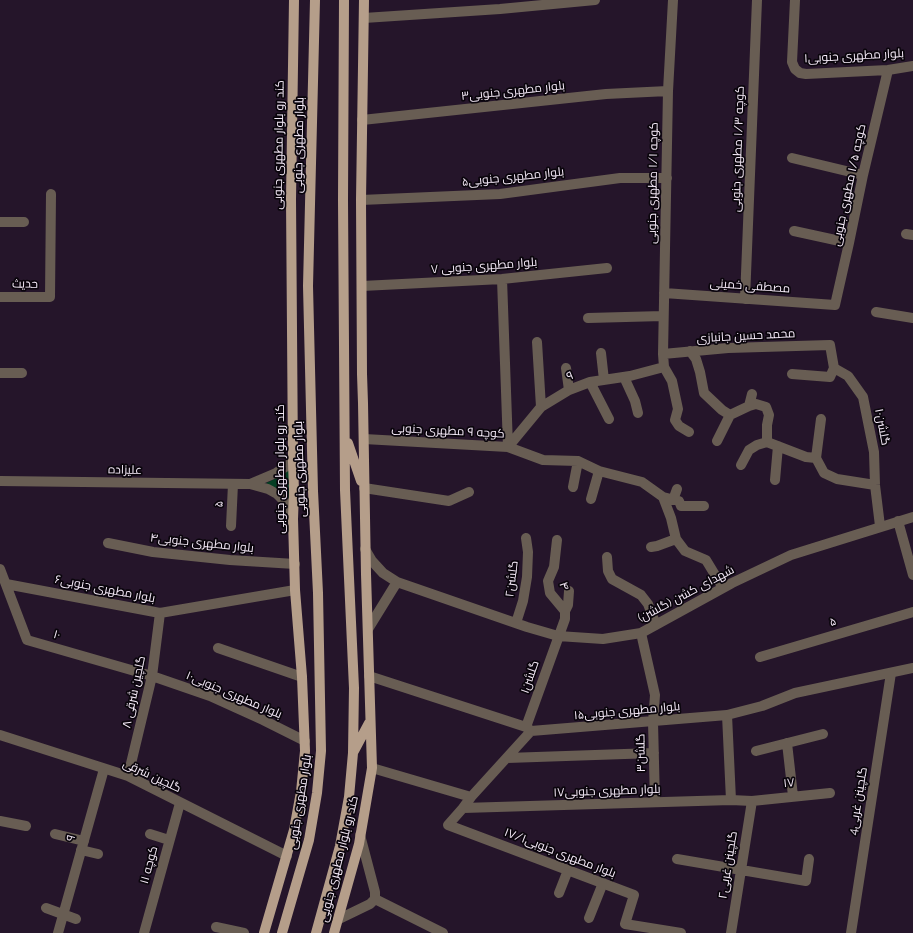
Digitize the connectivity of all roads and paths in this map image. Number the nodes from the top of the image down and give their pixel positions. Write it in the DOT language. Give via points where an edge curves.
graph roads {
  1 [pos="294,0"];
  2 [pos="315,0"];
  3 [pos="344,0"];
  4 [pos="364,0"];
  5 [pos="595,0"];
  6 [pos="674,0"];
  7 [pos="757,0"];
  8 [pos="795,0"];
  9 [pos="501,5"];
  10 [pos="364,18"];
  11 [pos="913,66"];
  12 [pos="888,70"];
  13 [pos="668,91"];
  14 [pos="362,120"];
  15 [pos="792,158"];
  16 [pos="863,175"];
  17 [pos="667,178"];
  18 [pos="51,194"];
  19 [pos="361,200"];
  20 [pos="0,222"];
  21 [pos="24,222"];
  22 [pos="794,230"];
  23 [pos="849,243"];
  24 [pos="607,268"];
  25 [pos="502,279"];
  26 [pos="308,286"];
  27 [pos="362,286"];
  28 [pos="664,293"];
  29 [pos="0,297"];
  30 [pos="745,299"];
  31 [pos="835,305"];
  32 [pos="876,312"];
  33 [pos="663,316"];
  34 [pos="292,318"];
  35 [pos="588,318"];
  36 [pos="913,318"];
  37 [pos="537,342"];
  38 [pos="690,351"];
  39 [pos="601,353"];
  40 [pos="663,354"];
  41 [pos="664,367"];
  42 [pos="566,368"];
  43 [pos="834,368"];
  44 [pos="0,373"];
  45 [pos="22,373"];
  46 [pos="792,374"];
  47 [pos="624,377"];
  48 [pos="604,380"];
  49 [pos="590,382"];
  50 [pos="570,390"];
  51 [pos="752,394"];
  52 [pos="749,406"];
  53 [pos="541,407"];
  54 [pos="638,413"];
  55 [pos="730,415"];
  56 [pos="609,419"];
  57 [pos="821,419"];
  58 [pos="689,432"];
  59 [pos="345,435"];
  60 [pos="364,439"];
  61 [pos="717,441"];
  62 [pos="767,442"];
  63 [pos="778,446"];
  64 [pos="508,448"];
  65 [pos="816,458"];
  66 [pos="578,461"];
  67 [pos="293,462"];
  68 [pos="741,465"];
  69 [pos="599,471"];
  70 [pos="775,480"];
  71 [pos="0,481"];
  72 [pos="233,484"];
  73 [pos="250,484"];
  74 [pos="876,485"];
  75 [pos="573,487"];
  76 [pos="364,488"];
  77 [pos="677,489"];
  78 [pos="469,492"];
  79 [pos="668,498"];
  80 [pos="591,499"];
  81 [pos="704,506"];
  82 [pos="913,517"];
  83 [pos="293,519"];
  84 [pos="898,521"];
  85 [pos="231,526"];
  86 [pos="880,526"];
  87 [pos="526,538"];
  88 [pos="676,539"];
  89 [pos="557,540"];
  90 [pos="108,544"];
  91 [pos="651,547"];
  92 [pos="366,549"];
  93 [pos="607,557"];
  94 [pos="295,564"];
  95 [pos="0,569"];
  96 [pos="913,575"];
  97 [pos="397,582"];
  98 [pos="6,584"];
  99 [pos="723,588"];
  100 [pos="295,590"];
  101 [pos="569,591"];
  102 [pos="564,610"];
  103 [pos="160,612"];
  104 [pos="913,612"];
  105 [pos="516,623"];
  106 [pos="656,625"];
  107 [pos="368,629"];
  108 [pos="641,633"];
  109 [pos="558,636"];
  110 [pos="218,648"];
  111 [pos="760,656"];
  112 [pos="913,668"];
  113 [pos="891,673"];
  114 [pos="152,676"];
  115 [pos="369,676"];
  116 [pos="302,682"];
  117 [pos="320,686"];
  118 [pos="727,716"];
  119 [pos="370,722"];
  120 [pos="653,722"];
  121 [pos="528,729"];
  122 [pos="823,734"];
  123 [pos="0,735"];
  124 [pos="305,741"];
  125 [pos="787,743"];
  126 [pos="756,751"];
  127 [pos="353,753"];
  128 [pos="654,753"];
  129 [pos="507,758"];
  130 [pos="372,768"];
  131 [pos="104,769"];
  132 [pos="128,776"];
  133 [pos="830,793"];
  134 [pos="793,796"];
  135 [pos="471,797"];
  136 [pos="731,800"];
  137 [pos="752,801"];
  138 [pos="655,802"];
  139 [pos="180,803"];
  140 [pos="463,808"];
  141 [pos="0,821"];
  142 [pos="26,826"];
  143 [pos="55,834"];
  144 [pos="150,834"];
  145 [pos="360,835"];
  146 [pos="169,840"];
  147 [pos="82,845"];
  148 [pos="98,854"];
  149 [pos="287,856"];
  150 [pos="677,859"];
  151 [pos="809,859"];
  152 [pos="568,870"];
  153 [pos="741,870"];
  154 [pos="603,883"];
  155 [pos="559,893"];
  156 [pos="375,899"];
  157 [pos="46,908"];
  158 [pos="63,914"];
  159 [pos="589,918"];
  160 [pos="76,919"];
  161 [pos="338,919"];
  162 [pos="216,927"];
  163 [pos="58,933"];
  164 [pos="144,933"];
  165 [pos="244,933"];
  166 [pos="264,933"];
  167 [pos="282,933"];
  168 [pos="316,933"];
  169 [pos="334,933"];
  170 [pos="443,933"];
  171 [pos="681,933"];
  172 [pos="731,933"];
  173 [pos="851,933"];
  1 -- 34 [label="main road, کند رو بلوار مطهری جنوبی"];
  2 -- 26 [label="main road, بلوار مطهری جنوبی"];
  3 -- 59 [label="main road" via="342,200"];
  4 -- 10 [label="main road, کند رو بلوار مطهری جنوبی"];
  5 -- 9 [label="street"];
  6 -- 13 [label="street, کوچه ۱/۱ مطهری جنوبی"];
  7 -- 30 [label="street, کوچه ۱/۳ مطهری جنوبی"];
  8 -- 12 [label="street, ۱بلوار مطهری جنوبی" via="792,62 800,73"];
  9 -- 10 [label="street"];
  10 -- 14 [label="main road, کند رو بلوار مطهری جنوبی"];
  11 -- 12 [label="street, ۱بلوار مطهری جنوبی"];
  12 -- 16 [label="street, کوچه ۱/۵ مطهری جنوبی"];
  13 -- 14 [label="street, بلوار مطهری جنوبی۳" via="606,94"];
  13 -- 17 [label="street, کوچه ۱/۱ مطهری جنوبی"];
  14 -- 19 [label="main road, کند رو بلوار مطهری جنوبی"];
  15 -- 16 [label="street"];
  16 -- 23 [label="street, کوچه ۱/۵ مطهری جنوبی"];
  17 -- 19 [label="street, ۵بلوار مطهری جنوبی" via="620,178 500,194"];
  17 -- 28 [label="street, کوچه ۱/۱ مطهری جنوبی"];
  18 -- 29 [label="street, حدیث" via="50,298"];
  19 -- 27 [label="main road, کند رو بلوار مطهری جنوبی"];
  20 -- 21 [label="street"];
  22 -- 23 [label="street"];
  23 -- 31 [label="street, کوچه ۱/۵ مطهری جنوبی"];
  24 -- 25 [label="street, ۷ بلوار مطهری جنوبی"];
  25 -- 27 [label="street, ۷ بلوار مطهری جنوبی"];
  25 -- 64 [label="street"];
  26 -- 34 [label="main road"];
  26 -- 117 [label="main road, بلوار مطهری جنوبی"];
  27 -- 60 [label="main road, کند رو بلوار مطهری جنوبی"];
  28 -- 30 [label="street, مصطفی خمینی"];
  28 -- 33 [label="street, کوچه ۱/۱ مطهری جنوبی"];
  30 -- 31 [label="street, مصطفی خمینی"];
  32 -- 36 [label="street"];
  33 -- 35 [label="street"];
  33 -- 40 [label="street, کوچه ۱/۱ مطهری جنوبی"];
  34 -- 67 [label="main road, کند رو بلوار مطهری جنوبی"];
  37 -- 53 [label="street"];
  38 -- 40 [label="street, محمد حسین جانبازی"];
  38 -- 43 [label="street, محمد حسین جانبازی" via="830,345"];
  38 -- 55 [label="street" via="696,359 704,393"];
  39 -- 48 [label="street"];
  40 -- 41 [label="street, کوچه ۱/۱ مطهری جنوبی"];
  41 -- 47 [label="street, ۹"];
  41 -- 58 [label="street" via="672,381 678,409 675,420"];
  42 -- 50 [label="street"];
  43 -- 46 [label="street" via="830,377"];
  43 -- 74 [label="street, گلشن۱۰" via="848,376 863,397 874,452"];
  44 -- 45 [label="street"];
  47 -- 48 [label="street, ۹"];
  47 -- 54 [label="street" via="636,401"];
  48 -- 49 [label="street, ۹"];
  49 -- 50 [label="street, ۹"];
  49 -- 56 [label="street"];
  50 -- 53 [label="street, ۹"];
  51 -- 52 [label="street"];
  52 -- 55 [label="street"];
  52 -- 62 [label="street" via="756,404 766,407 769,415"];
  53 -- 64 [label="street, ۹"];
  55 -- 61 [label="street"];
  57 -- 65 [label="street"];
  59 -- 76 [label="main road"];
  59 -- 127 [label="main road" via="354,688"];
  60 -- 64 [label="street, کوچه ۹ مطهری جنوبی"];
  60 -- 76 [label="main road, کند رو بلوار مطهری جنوبی"];
  62 -- 63 [label="street"];
  62 -- 68 [label="street" via="749,450"];
  63 -- 65 [label="street" via="806,457"];
  63 -- 70 [label="street"];
  64 -- 66 [label="street, کوچه ۹ مطهری جنوبی" via="543,460"];
  65 -- 74 [label="street" via="824,473 838,479"];
  66 -- 69 [label="street, کوچه ۹ مطهری جنوبی"];
  66 -- 75 [label="street"];
  67 -- 73 [label="street, علیزاده" via="276,473"];
  67 -- 83 [label="main road, کند رو بلوار مطهری جنوبی"];
  69 -- 79 [label="street, کوچه ۹ مطهری جنوبی" via="642,482"];
  69 -- 80 [label="street"];
  71 -- 72 [label="street, علیزاده"];
  72 -- 73 [label="street, علیزاده"];
  72 -- 85 [label="street, ۵"];
  73 -- 83 [label="street, علیزاده" via="277,494"];
  74 -- 86 [label="street, گلشن۱۰"];
  76 -- 78 [label="street" via="449,501"];
  76 -- 92 [label="main road, کند رو بلوار مطهری جنوبی"];
  77 -- 79 [label="street"];
  79 -- 81 [label="street, کوچه ۹ مطهری جنوبی" via="679,501 681,506"];
  79 -- 88 [label="street"];
  82 -- 84 [label="street, شهدای کشن (گلشن)"];
  83 -- 94 [label="main road, کند رو بلوار مطهری جنوبی"];
  84 -- 86 [label="street, شهدای کشن (گلشن)"];
  84 -- 96 [label="street"];
  86 -- 99 [label="street, شهدای کشن (گلشن)" via="791,555"];
  87 -- 105 [label="street, گلشن۲" via="527,577"];
  88 -- 91 [label="street"];
  88 -- 99 [label="street" via="685,552 706,560"];
  89 -- 102 [label="street, ۴" via="554,567 548,581 550,592"];
  90 -- 94 [label="street, بلوار مطهری جنوبی۴" via="153,552"];
  92 -- 97 [label="street, شهدای کشن (گلشن)" via="383,574"];
  92 -- 107 [label="main road, کند رو بلوار مطهری جنوبی"];
  93 -- 106 [label="street" via="608,571 612,579 641,595 648,604"];
  94 -- 100 [label="main road, کند رو بلوار مطهری جنوبی"];
  95 -- 98 [label="street, ۱۰"];
  97 -- 105 [label="street, شهدای کشن (گلشن)"];
  97 -- 107 [label="street"];
  98 -- 103 [label="street, بلوار مطهری جنوبی۶"];
  98 -- 114 [label="street, ۱۰" via="27,640"];
  99 -- 106 [label="street, شهدای کشن (گلشن)"];
  100 -- 103 [label="street, بلوار مطهری جنوبی۶"];
  100 -- 116 [label="main road, کند رو بلوار مطهری جنوبی"];
  101 -- 102 [label="street" via="568,605"];
  102 -- 109 [label="street" via="565,619"];
  103 -- 114 [label="street, ۸ گلچین شرقی"];
  104 -- 111 [label="street, ۵"];
  105 -- 109 [label="street, شهدای کشن (گلشن)"];
  106 -- 108 [label="street, شهدای کشن (گلشن)"];
  107 -- 115 [label="main road, کند رو بلوار مطهری جنوبی"];
  108 -- 109 [label="street, شهدای کشن (گلشن)" via="603,639"];
  108 -- 120 [label="street, گلشن۳" via="655,695"];
  109 -- 121 [label="street, گلشن۱"];
  110 -- 116 [label="street"];
  112 -- 113 [label="street, بلوار مطهری جنوبی۱۵"];
  113 -- 118 [label="street, بلوار مطهری جنوبی۱۵" via="795,693"];
  113 -- 173 [label="street, 4گلچینن غربی"];
  114 -- 124 [label="street, بلوار مطهری جنوبی۱۰" via="210,696"];
  114 -- 132 [label="street, ۸ گلچین شرقی"];
  115 -- 119 [label="main road, کند رو بلوار مطهری جنوبی"];
  115 -- 121 [label="street, بلوار مطهری جنوبی۱۵"];
  116 -- 117 [label="main road"];
  116 -- 124 [label="main road, کند رو بلوار مطهری جنوبی"];
  117 -- 167 [label="main road, بلوار مطهری جنوبی" via="321,751 317,793 309,840"];
  118 -- 120 [label="street, بلوار مطهری جنوبی۱۵"];
  118 -- 136 [label="street"];
  119 -- 127 [label="main road"];
  119 -- 130 [label="main road, کند رو بلوار مطهری جنوبی"];
  120 -- 121 [label="street, بلوار مطهری جنوبی۱۵"];
  120 -- 128 [label="street, گلشن۳"];
  121 -- 129 [label="street"];
  122 -- 125 [label="street"];
  123 -- 131 [label="street, گلچین شرقی"];
  124 -- 149 [label="main road, کند رو بلوار مطهری جنوبی" via="301,792"];
  125 -- 126 [label="street"];
  125 -- 134 [label="street"];
  127 -- 168 [label="main road" via="349,797 340,846"];
  128 -- 129 [label="street"];
  128 -- 138 [label="street, گلشن۳"];
  129 -- 135 [label="street"];
  130 -- 135 [label="street"];
  130 -- 145 [label="main road, کند رو بلوار مطهری جنوبی"];
  131 -- 132 [label="street, گلچین شرقی"];
  131 -- 147 [label="street, ۹"];
  132 -- 139 [label="street, گلچین شرقی"];
  133 -- 134 [label="street, ۱۷"];
  134 -- 137 [label="street, ۱۷"];
  135 -- 140 [label="street"];
  136 -- 137 [label="street, بلوار مطهری جنوبی۱۷"];
  136 -- 138 [label="street, بلوار مطهری جنوبی۱۷"];
  137 -- 153 [label="street, گلچینن غربی۲"];
  138 -- 140 [label="street, بلوار مطهری جنوبی۱۷"];
  139 -- 146 [label="street, کوچه ۱۱"];
  139 -- 149 [label="street, گلچین شرقی"];
  140 -- 152 [label="street, بلوار مطهری جنوبی۱۷/۱" via="448,825"];
  141 -- 142 [label="street"];
  143 -- 147 [label="street"];
  144 -- 146 [label="street"];
  145 -- 156 [label="street"];
  145 -- 161 [label="main road, کند رو بلوار مطهری جنوبی"];
  146 -- 164 [label="street, کوچه ۱۱"];
  147 -- 148 [label="street"];
  147 -- 158 [label="street, ۹"];
  149 -- 166 [label="main road, کند رو بلوار مطهری جنوبی"];
  150 -- 153 [label="street"];
  151 -- 153 [label="street" via="806,881"];
  152 -- 154 [label="street, بلوار مطهری جنوبی۱۷/۱"];
  152 -- 155 [label="street"];
  153 -- 172 [label="street, گلچینن غربی۲"];
  154 -- 159 [label="street"];
  154 -- 171 [label="street, بلوار مطهری جنوبی۱۷/۱" via="634,895 625,924"];
  156 -- 161 [label="street" via="370,904"];
  156 -- 170 [label="street"];
  157 -- 158 [label="street"];
  158 -- 160 [label="street"];
  158 -- 163 [label="street, ۹"];
  161 -- 169 [label="main road, کند رو بلوار مطهری جنوبی"];
  162 -- 165 [label="street"];
}
